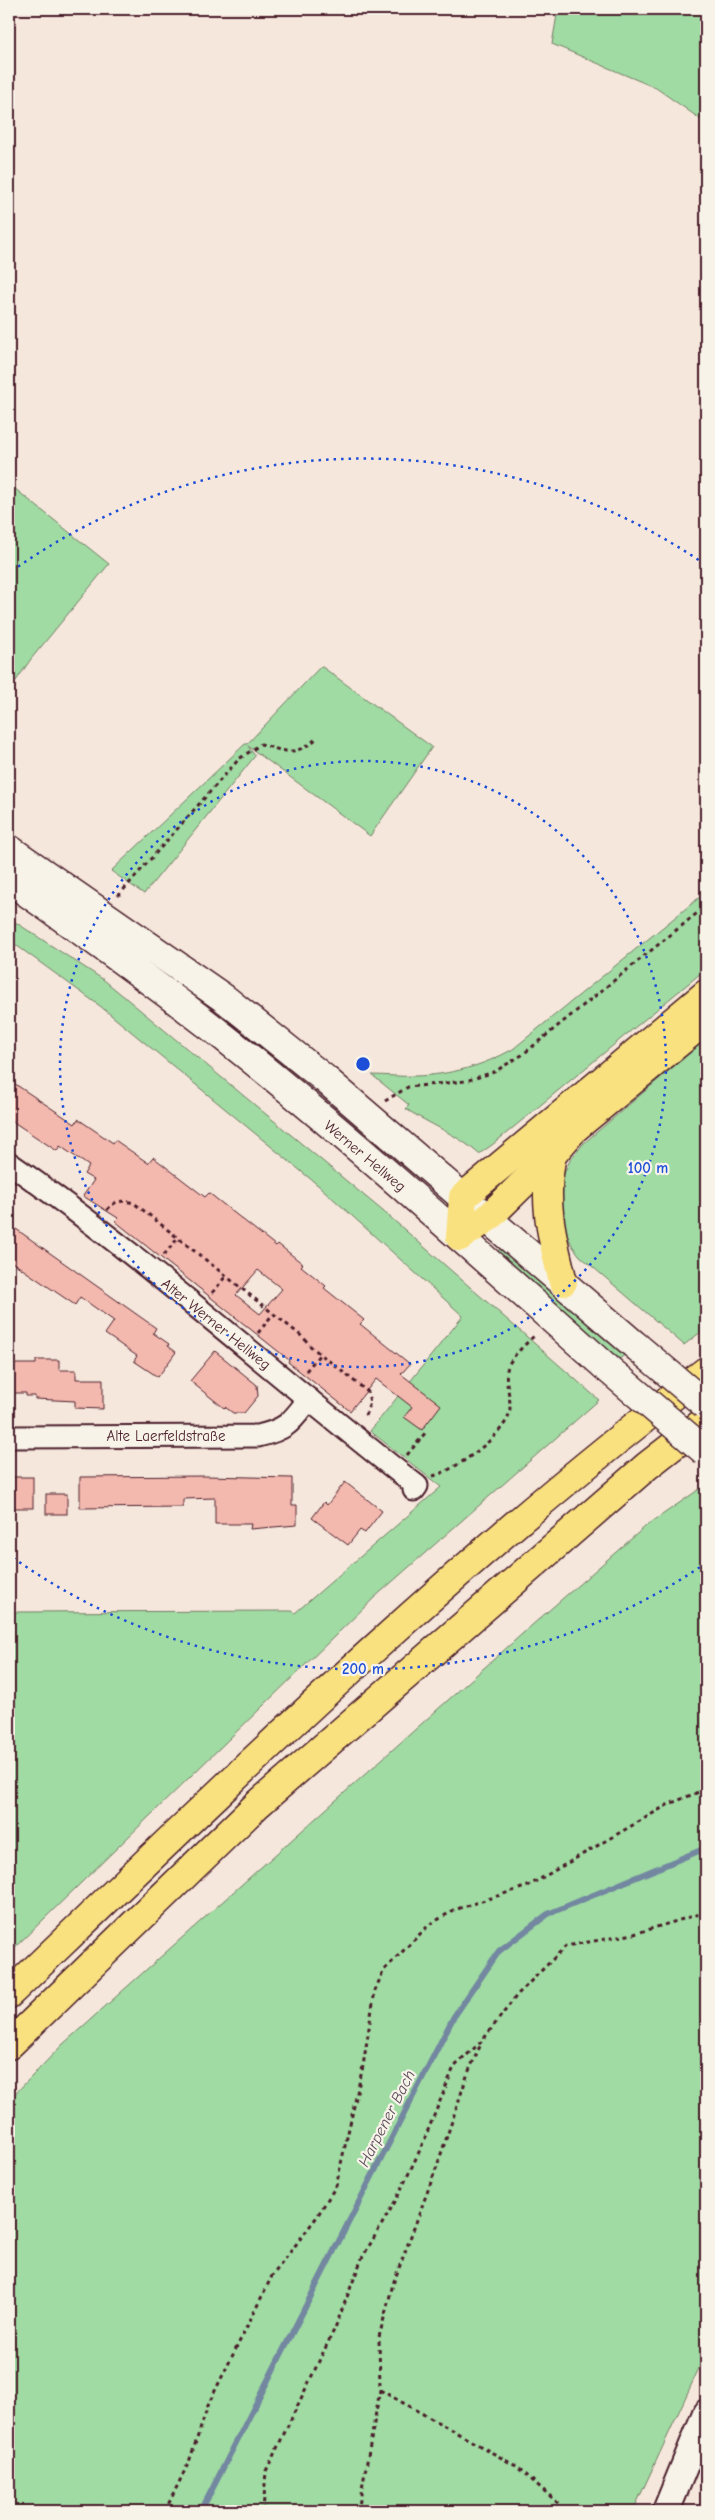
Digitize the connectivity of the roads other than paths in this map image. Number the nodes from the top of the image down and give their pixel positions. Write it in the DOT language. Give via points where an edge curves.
graph roads {
  1 [pos="9,849"];
  2 [pos="9,880"];
  3 [pos="706,994"];
  4 [pos="706,1020"];
  5 [pos="552,1156"];
  6 [pos="9,1162"];
  7 [pos="463,1197"];
  8 [pos="488,1218"];
  9 [pos="460,1237"];
  10 [pos="563,1282"];
  11 [pos="706,1371"];
  12 [pos="309,1399"];
  13 [pos="706,1405"];
  14 [pos="706,1420"];
  15 [pos="9,1437"];
  16 [pos="706,1442"];
  17 [pos="706,1452"];
  18 [pos="647,1466"];
  19 [pos="412,1486"];
  20 [pos="9,1994"];
  21 [pos="9,2045"];
  22 [pos="706,2413"];
  23 [pos="666,2511"];
  1 -- 7 [label="main road" via="225,999"];
  2 -- 9 [label="main road, Werner Hellweg" via="98,942 227,1040"];
  3 -- 7 [label="highway"];
  4 -- 5 [label="highway" via="575,1128"];
  5 -- 8 [label="highway"];
  5 -- 10 [label="highway" via="547,1180 547,1213"];
  6 -- 12 [label="street, Alter Werner Hellweg" via="94,1225"];
  7 -- 8 [label="main road"];
  7 -- 9 [label="highway"];
  8 -- 9 [label="highway"];
  8 -- 10 [label="main road"];
  9 -- 17 [label="main road, Werner Hellweg, bridge"];
  10 -- 13 [label="main road, bridge"];
  11 -- 20 [label="highway" via="618,1437 459,1573 283,1732"];
  12 -- 15 [label="street, Alte Laerfeldstraße" via="280,1431 258,1436"];
  12 -- 19 [label="street, Alter Werner Hellweg"];
  14 -- 18 [label="highway"];
  16 -- 18 [label="highway"];
  18 -- 21 [label="highway" via="257,1805"];
  22 -- 23 [label="street"];
}
